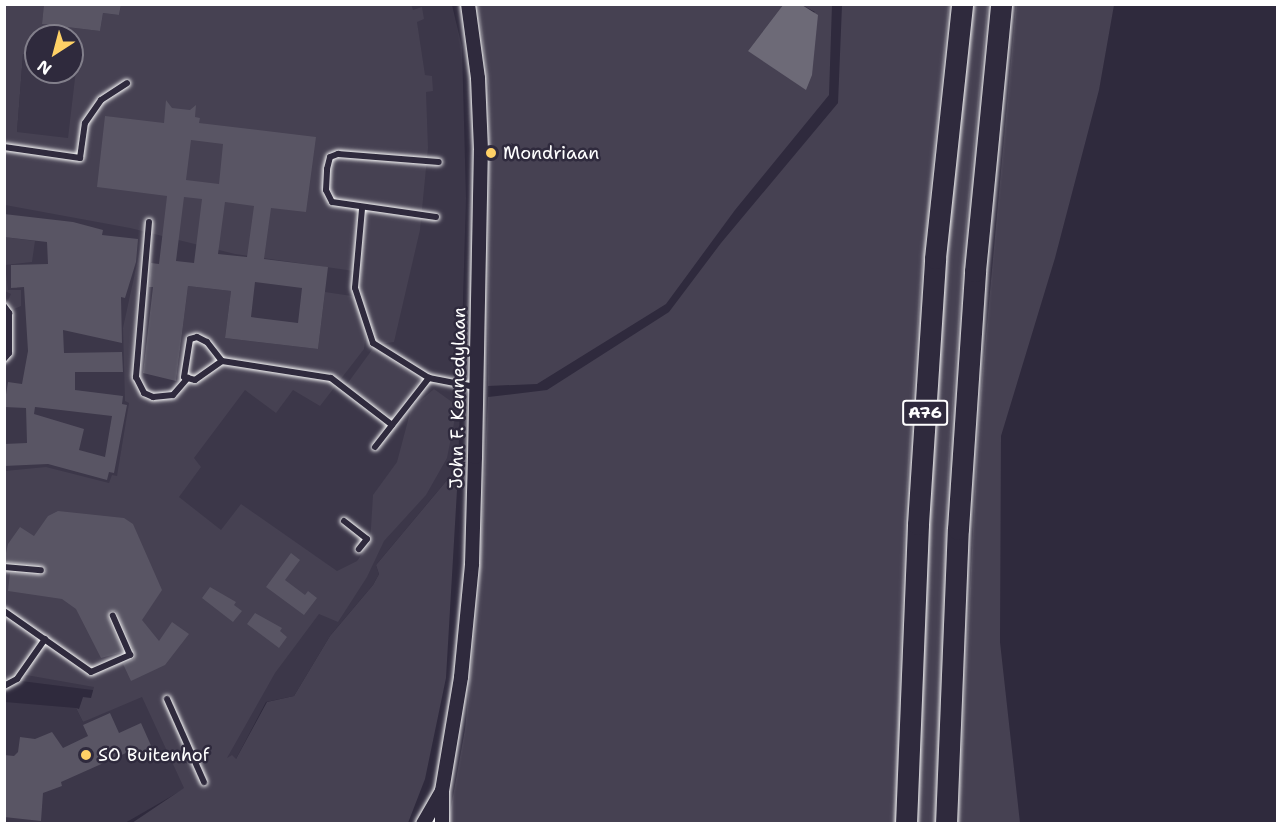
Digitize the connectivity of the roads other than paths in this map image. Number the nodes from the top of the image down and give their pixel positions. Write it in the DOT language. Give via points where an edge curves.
graph roads {
  1 [pos="468,4"];
  2 [pos="962,4"];
  3 [pos="1001,4"];
  4 [pos="127,83"];
  5 [pos="4,147"];
  6 [pos="439,162"];
  7 [pos="362,208"];
  8 [pos="436,218"];
  9 [pos="149,222"];
  10 [pos="4,306"];
  11 [pos="4,359"];
  12 [pos="222,361"];
  13 [pos="188,378"];
  14 [pos="429,378"];
  15 [pos="476,388"];
  16 [pos="393,424"];
  17 [pos="375,447"];
  18 [pos="344,521"];
  19 [pos="359,549"];
  20 [pos="4,567"];
  21 [pos="41,570"];
  22 [pos="4,611"];
  23 [pos="113,616"];
  24 [pos="45,639"];
  25 [pos="4,686"];
  26 [pos="167,699"];
  27 [pos="204,782"];
  28 [pos="442,791"];
  29 [pos="423,824"];
  30 [pos="442,824"];
  31 [pos="906,824"];
  32 [pos="946,824"];
  1 -- 15 [label="street, John F. Kennedylaan" via="478,78 481,150"];
  2 -- 31 [label="highway, A76" via="935,258 918,524"];
  3 -- 32 [label="highway, A76" via="975,271 957,540"];
  4 -- 5 [label="lane" via="101,100 85,123 80,158"];
  6 -- 7 [label="lane" via="338,154 330,157 326,190 332,202"];
  7 -- 8 [label="lane"];
  7 -- 14 [label="lane" via="355,288 373,343"];
  9 -- 13 [label="lane" via="136,376 144,393 153,397 173,395"];
  10 -- 11 [label="lane" via="9,313 9,353"];
  12 -- 13 [label="lane" via="195,380"];
  12 -- 13 [label="lane" via="207,342 190,339 184,377"];
  12 -- 16 [label="lane" via="331,378"];
  14 -- 15 [label="lane"];
  14 -- 16 [label="lane"];
  15 -- 28 [label="street, John F. Kennedylaan" via="471,564 461,677"];
  16 -- 17 [label="lane"];
  18 -- 19 [label="lane" via="367,539"];
  20 -- 21 [label="lane"];
  22 -- 24 [label="lane"];
  23 -- 24 [label="lane" via="130,655 91,672"];
  24 -- 25 [label="lane" via="17,680"];
  26 -- 27 [label="lane"];
  28 -- 29 [label="street, John F. Kennedylaan"];
  28 -- 30 [label="street, John F. Kennedylaan"];
}
